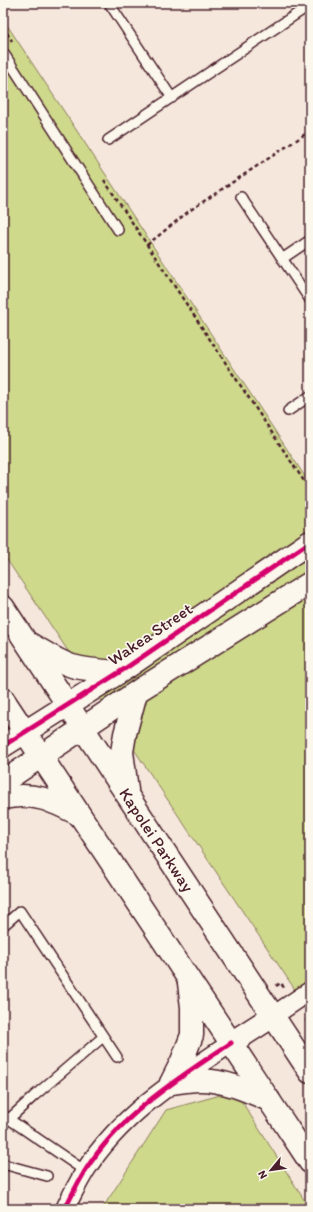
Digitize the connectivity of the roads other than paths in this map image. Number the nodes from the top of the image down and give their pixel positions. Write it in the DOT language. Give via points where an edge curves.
graph roads {
  1 [pos="109,3"];
  2 [pos="310,5"];
  3 [pos="3,52"];
  4 [pos="172,98"];
  5 [pos="108,140"];
  6 [pos="241,197"];
  7 [pos="118,230"];
  8 [pos="310,240"];
  9 [pos="282,259"];
  10 [pos="310,300"];
  11 [pos="310,396"];
  12 [pos="288,411"];
  13 [pos="310,542"];
  14 [pos="310,583"];
  15 [pos="3,607"];
  16 [pos="26,642"];
  17 [pos="122,670"];
  18 [pos="139,691"];
  19 [pos="3,699"];
  20 [pos="68,705"];
  21 [pos="83,728"];
  22 [pos="25,732"];
  23 [pos="3,746"];
  24 [pos="41,756"];
  25 [pos="3,782"];
  26 [pos="128,796"];
  27 [pos="3,798"];
  28 [pos="80,814"];
  29 [pos="3,926"];
  30 [pos="188,978"];
  31 [pos="310,991"];
  32 [pos="273,1016"];
  33 [pos="103,1037"];
  34 [pos="231,1043"];
  35 [pos="117,1057"];
  36 [pos="310,1072"];
  37 [pos="171,1083"];
  38 [pos="269,1100"];
  39 [pos="5,1117"];
  40 [pos="310,1162"];
  41 [pos="3,1164"];
  42 [pos="85,1171"];
  43 [pos="47,1176"];
  44 [pos="65,1209"];
  1 -- 4 [label="lane"];
  2 -- 4 [label="lane"];
  3 -- 7 [label="lane"];
  4 -- 5 [label="lane"];
  6 -- 9 [label="lane"];
  8 -- 9 [label="lane"];
  9 -- 10 [label="lane"];
  11 -- 12 [label="lane"];
  13 -- 17 [label="main road, Wakea Street"];
  14 -- 18 [label="main road"];
  15 -- 16 [label="main road, Kapolei Parkway"];
  16 -- 17 [label="main road" via="73,666 94,670"];
  16 -- 20 [label="main road, Kapolei Parkway"];
  17 -- 20 [label="main road, Wakea Street"];
  18 -- 21 [label="main road"];
  18 -- 26 [label="main road" via="122,752"];
  19 -- 22 [label="main road"];
  20 -- 21 [label="main road, Kapolei Parkway"];
  20 -- 22 [label="main road, Wakea Street"];
  21 -- 24 [label="main road"];
  21 -- 26 [label="main road, Kapolei Parkway"];
  22 -- 23 [label="main road, Wakea Street"];
  22 -- 24 [label="main road"];
  24 -- 25 [label="main road"];
  24 -- 28 [label="main road"];
  26 -- 32 [label="main road, Kapolei Parkway"];
  27 -- 28 [label="main road" via="17,795 34,796 53,801"];
  28 -- 30 [label="main road"];
  29 -- 33 [label="lane" via="20,911"];
  30 -- 34 [label="main road"];
  30 -- 37 [label="main road" via="192,1035"];
  31 -- 32 [label="street"];
  32 -- 34 [label="main road"];
  32 -- 36 [label="main road, Kapolei Parkway"];
  33 -- 35 [label="lane"];
  33 -- 39 [label="lane" via="34,1096"];
  34 -- 37 [label="street"];
  34 -- 38 [label="main road"];
  37 -- 38 [label="main road" via="199,1080 223,1082"];
  37 -- 42 [label="street" via="123,1124"];
  38 -- 40 [label="main road"];
  39 -- 42 [label="lane"];
  41 -- 43 [label="lane"];
  42 -- 44 [label="street"];
}
